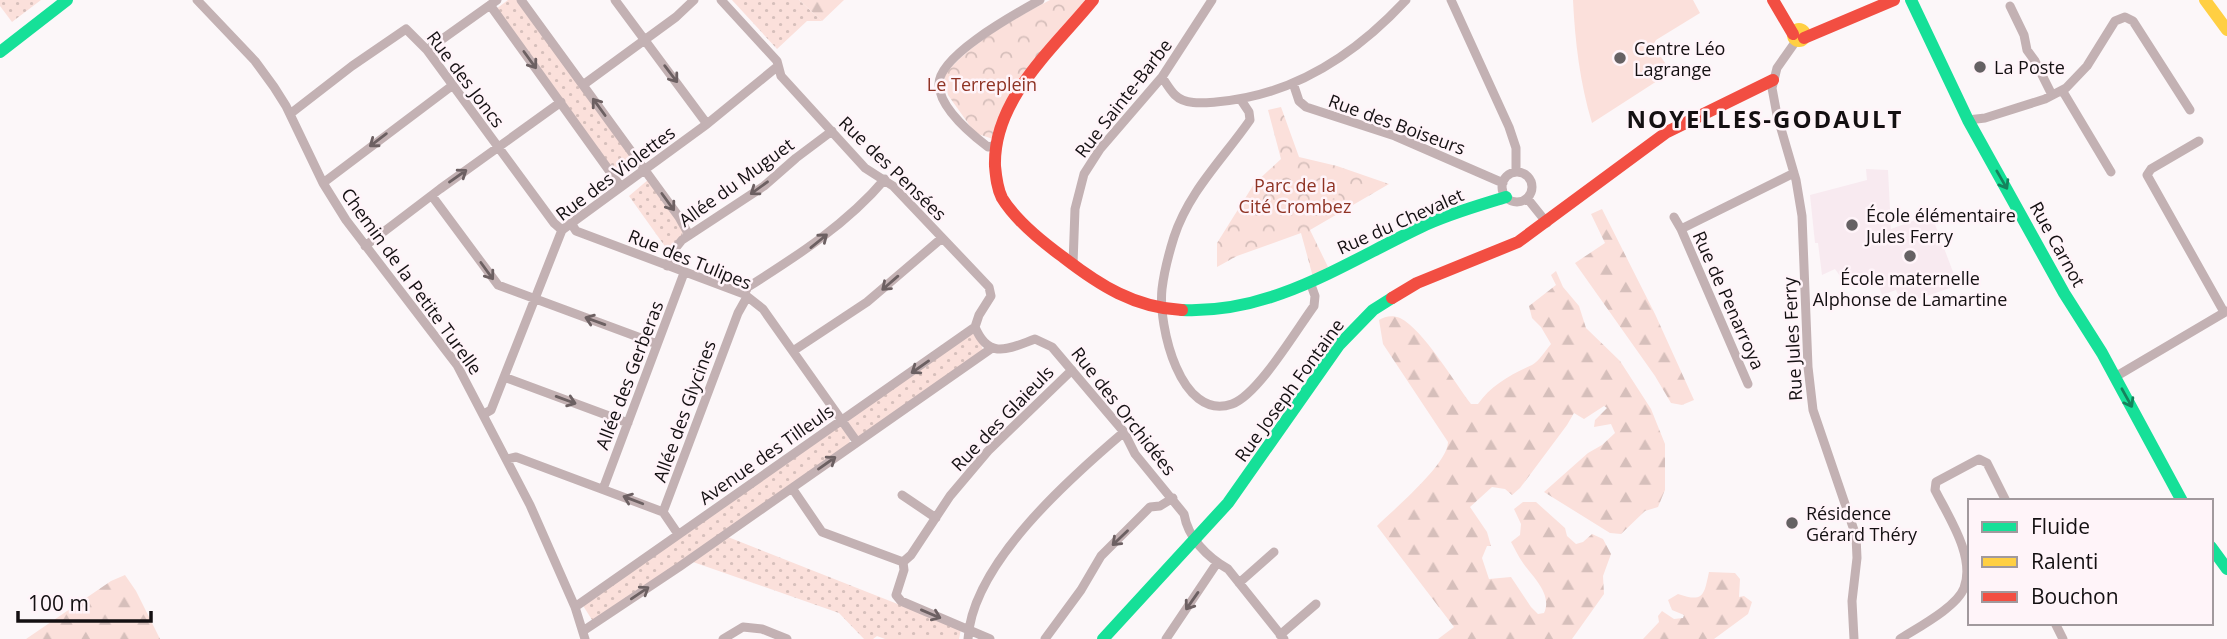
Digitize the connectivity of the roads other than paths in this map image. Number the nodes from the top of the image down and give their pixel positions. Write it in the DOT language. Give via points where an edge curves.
graph roads {
  1 [pos="67,0"];
  2 [pos="197,0"];
  3 [pos="521,0"];
  4 [pos="615,0"];
  5 [pos="694,0"];
  6 [pos="721,0"];
  7 [pos="1040,0"];
  8 [pos="1093,0"];
  9 [pos="1212,0"];
  10 [pos="1406,0"];
  11 [pos="1451,0"];
  12 [pos="1773,0"];
  13 [pos="1894,0"];
  14 [pos="1912,0"];
  15 [pos="2204,0"];
  16 [pos="493,2"];
  17 [pos="2010,6"];
  18 [pos="2227,30"];
  19 [pos="1799,35"];
  20 [pos="645,40"];
  21 [pos="427,50"];
  22 [pos="0,52"];
  23 [pos="778,66"];
  24 [pos="1162,77"];
  25 [pos="1773,80"];
  26 [pos="1293,83"];
  27 [pos="453,85"];
  28 [pos="583,85"];
  29 [pos="2062,90"];
  30 [pos="2052,95"];
  31 [pos="1241,100"];
  32 [pos="561,102"];
  33 [pos="2190,110"];
  34 [pos="290,114"];
  35 [pos="1968,120"];
  36 [pos="707,124"];
  37 [pos="832,131"];
  38 [pos="2199,141"];
  39 [pos="997,145"];
  40 [pos="499,147"];
  41 [pos="644,169"];
  42 [pos="1517,172"];
  43 [pos="2111,172"];
  44 [pos="1794,173"];
  45 [pos="885,179"];
  46 [pos="323,183"];
  47 [pos="1503,183"];
  48 [pos="621,187"];
  49 [pos="432,196"];
  50 [pos="1506,197"];
  51 [pos="1527,198"];
  52 [pos="1674,217"];
  53 [pos="571,223"];
  54 [pos="1547,223"];
  55 [pos="1681,229"];
  56 [pos="562,230"];
  57 [pos="689,236"];
  58 [pos="942,238"];
  59 [pos="365,246"];
  60 [pos="1073,264"];
  61 [pos="667,266"];
  62 [pos="684,273"];
  63 [pos="1310,282"];
  64 [pos="745,295"];
  65 [pos="533,299"];
  66 [pos="1163,309"];
  67 [pos="2226,311"];
  68 [pos="975,327"];
  69 [pos="657,344"];
  70 [pos="992,348"];
  71 [pos="793,351"];
  72 [pos="1072,370"];
  73 [pos="504,377"];
  74 [pos="2115,377"];
  75 [pos="1748,384"];
  76 [pos="484,414"];
  77 [pos="841,421"];
  78 [pos="628,423"];
  79 [pos="1124,432"];
  80 [pos="857,442"];
  81 [pos="507,459"];
  82 [pos="792,488"];
  83 [pos="603,489"];
  84 [pos="902,495"];
  85 [pos="1173,498"];
  86 [pos="2005,499"];
  87 [pos="2181,499"];
  88 [pos="663,512"];
  89 [pos="936,518"];
  90 [pos="678,534"];
  91 [pos="1194,539"];
  92 [pos="2213,550"];
  93 [pos="1274,552"];
  94 [pos="903,562"];
  95 [pos="1217,563"];
  96 [pos="2227,569"];
  97 [pos="1239,583"];
  98 [pos="1967,588"];
  99 [pos="1316,604"];
  100 [pos="575,607"];
  101 [pos="968,634"];
  102 [pos="584,635"];
  103 [pos="1282,637"];
  104 [pos="723,639"];
  105 [pos="787,639"];
  106 [pos="990,639"];
  107 [pos="1045,639"];
  108 [pos="1103,639"];
  109 [pos="1166,639"];
  110 [pos="1854,639"];
  111 [pos="1900,639"];
  1 -- 22 [label="street"];
  2 -- 34 [label="street, Chemin de la Petite Turelle" via="255,61"];
  3 -- 28 [label="street"];
  4 -- 20 [label="street"];
  5 -- 20 [label="street"];
  6 -- 23 [label="street, Rue des Pensées"];
  7 -- 39 [label="street" via="957,55 938,83 963,127 988,147"];
  8 -- 39 [label="street" via="1027,79 1011,105"];
  9 -- 24 [label="street, Rue Sainte-Barbe"];
  10 -- 26 [label="street" via="1348,54"];
  11 -- 42 [label="street" via="1509,127"];
  12 -- 19 [label="street"];
  13 -- 19 [label="street"];
  14 -- 35 [label="street, Rue Carnot"];
  15 -- 18 [label="street"];
  16 -- 21 [label="street"];
  16 -- 32 [label="street, one-way"];
  17 -- 30 [label="street"];
  19 -- 25 [label="street"];
  20 -- 28 [label="street"];
  20 -- 36 [label="street, one-way"];
  21 -- 27 [label="street, Rue des Joncs"];
  21 -- 34 [label="street, Rue des Joncs" via="406,29"];
  23 -- 36 [label="street, Rue des Violettes"];
  23 -- 37 [label="street, Rue des Pensées" via="781,76"];
  24 -- 31 [label="street" via="1175,96 1185,101"];
  24 -- 60 [label="street, Rue Sainte-Barbe" via="1084,174 1075,209"];
  25 -- 44 [label="street, Rue Jules Ferry" via="1777,116"];
  25 -- 54 [label="street, Rue Joseph Fontaine" via="1667,132"];
  26 -- 31 [label="street"];
  26 -- 47 [label="street, Rue des Boiseurs" via="1306,107 1395,136"];
  27 -- 40 [label="street, Rue des Joncs"];
  27 -- 46 [label="street, one-way"];
  41 -- 28 [label="street, one-way"];
  29 -- 30 [label="street"];
  29 -- 33 [label="street" via="2087,66 2115,21 2125,17 2133,21"];
  29 -- 43 [label="street"];
  30 -- 35 [label="street"];
  31 -- 66 [label="street" via="1250,120 1196,190 1177,228 1162,290"];
  32 -- 40 [label="street"];
  32 -- 48 [label="street"];
  34 -- 46 [label="street, Chemin de la Petite Turelle"];
  35 -- 74 [label="street, Rue Carnot, one-way"];
  36 -- 41 [label="street, Rue des Violettes"];
  37 -- 45 [label="street, Rue des Pensées" via="865,168"];
  37 -- 57 [label="street, Allée du Muguet, one-way" via="764,186"];
  38 -- 67 [label="street" via="2147,175"];
  39 -- 60 [label="street, Rue du Chevalet" via="1000,193 1010,209"];
  49 -- 40 [label="street, one-way"];
  40 -- 56 [label="street, Rue des Joncs"];
  41 -- 48 [label="street, Rue des Violettes"];
  41 -- 57 [label="street, one-way"];
  42 -- 47 [label="street"];
  42 -- 51 [label="street" via="1531,181"];
  44 -- 55 [label="street, Rue de Penarroya"];
  44 -- 110 [label="street, Rue Jules Ferry" via="1802,216 1813,410 1856,536"];
  45 -- 58 [label="street, Rue des Pensées"];
  64 -- 45 [label="street, one-way" via="748,287 815,244"];
  46 -- 59 [label="street, Chemin de la Petite Turelle"];
  47 -- 50 [label="street"];
  48 -- 53 [label="street, Rue des Violettes"];
  49 -- 59 [label="street"];
  49 -- 65 [label="street, one-way" via="496,283"];
  50 -- 51 [label="street" via="1519,202"];
  50 -- 63 [label="street, Rue du Chevalet" via="1423,226"];
  51 -- 54 [label="street"];
  52 -- 55 [label="street, Rue de Penarroya"];
  53 -- 56 [label="street, Rue des Violettes"];
  53 -- 61 [label="street, Rue des Tulipes" via="576,230"];
  54 -- 91 [label="street, Rue Joseph Fontaine" via="1518,242 1417,282 1373,310 1339,345 1235,495"];
  55 -- 75 [label="street, Rue de Penarroya"];
  56 -- 65 [label="street, Rue des Violettes"];
  57 -- 61 [label="street, Allée du Muguet" via="674,250"];
  58 -- 68 [label="street, Rue des Pensées" via="989,287 991,296"];
  58 -- 71 [label="street, one-way" via="867,303"];
  59 -- 76 [label="street, Chemin de la Petite Turelle" via="457,365"];
  60 -- 66 [label="street, Rue du Chevalet" via="1131,301"];
  61 -- 62 [label="street, Rue des Tulipes"];
  62 -- 64 [label="street, Rue des Tulipes"];
  62 -- 69 [label="street, Allée des Gerberas"];
  63 -- 66 [label="street, Rue du Chevalet" via="1242,306"];
  63 -- 66 [label="street" via="1314,306 1250,394 1233,404 1216,406 1200,401 1188,389 1170,349"];
  64 -- 71 [label="street, Rue des Tulipes" via="763,309"];
  64 -- 88 [label="street, Allée des Glycines"];
  69 -- 65 [label="street, one-way"];
  65 -- 73 [label="street, Rue des Violettes"];
  67 -- 74 [label="street"];
  68 -- 70 [label="street"];
  68 -- 77 [label="street, Avenue des Tilleuls, one-way"];
  69 -- 78 [label="street, Allée des Gerberas"];
  70 -- 72 [label="street, Rue des Orchidées" via="1011,349 1035,338 1043,340"];
  70 -- 80 [label="street"];
  71 -- 77 [label="street, Rue des Tulipes"];
  72 -- 79 [label="street, Rue des Orchidées"];
  72 -- 89 [label="street, Rue des Glaieuls" via="988,451"];
  73 -- 76 [label="street, Rue des Violettes" via="491,410"];
  73 -- 78 [label="street, one-way"];
  74 -- 87 [label="street, Rue Carnot, one-way"];
  76 -- 81 [label="street, Chemin de la Petite Turelle"];
  77 -- 80 [label="street, Rue des Tulipes"];
  77 -- 90 [label="street, Avenue des Tilleuls"];
  78 -- 83 [label="street, Allée des Gerberas"];
  79 -- 85 [label="street, Rue des Orchidées" via="1135,454"];
  79 -- 101 [label="street" via="1024,529 989,577"];
  82 -- 80 [label="street, one-way"];
  81 -- 83 [label="street" via="516,457"];
  81 -- 100 [label="street, Chemin de la Petite Turelle"];
  82 -- 94 [label="street" via="822,532"];
  102 -- 82 [label="street, one-way"];
  88 -- 83 [label="street, one-way"];
  84 -- 89 [label="street"];
  85 -- 91 [label="street, Rue des Orchidées"];
  85 -- 107 [label="street, one-way" via="1150,507 1101,556"];
  86 -- 98 [label="street" via="1987,463 1979,459 1936,482 1935,490 1960,537"];
  88 -- 90 [label="street"];
  89 -- 94 [label="street, Rue des Glaieuls"];
  90 -- 100 [label="street, Avenue des Tilleuls"];
  91 -- 95 [label="street, Rue des Orchidées"];
  91 -- 108 [label="street, Rue Joseph Fontaine"];
  92 -- 96 [label="street"];
  93 -- 97 [label="street"];
  94 -- 101 [label="street, Rue des Glaieuls, one-way" via="896,595 901,601"];
  95 -- 97 [label="street, Rue des Orchidées"];
  95 -- 109 [label="street, one-way"];
  97 -- 103 [label="street, Rue des Orchidées"];
  98 -- 111 [label="street"];
  99 -- 103 [label="street"];
  100 -- 102 [label="street, Chemin de la Petite Turelle"];
  101 -- 106 [label="street"];
  104 -- 105 [label="street" via="743,626"];
}
